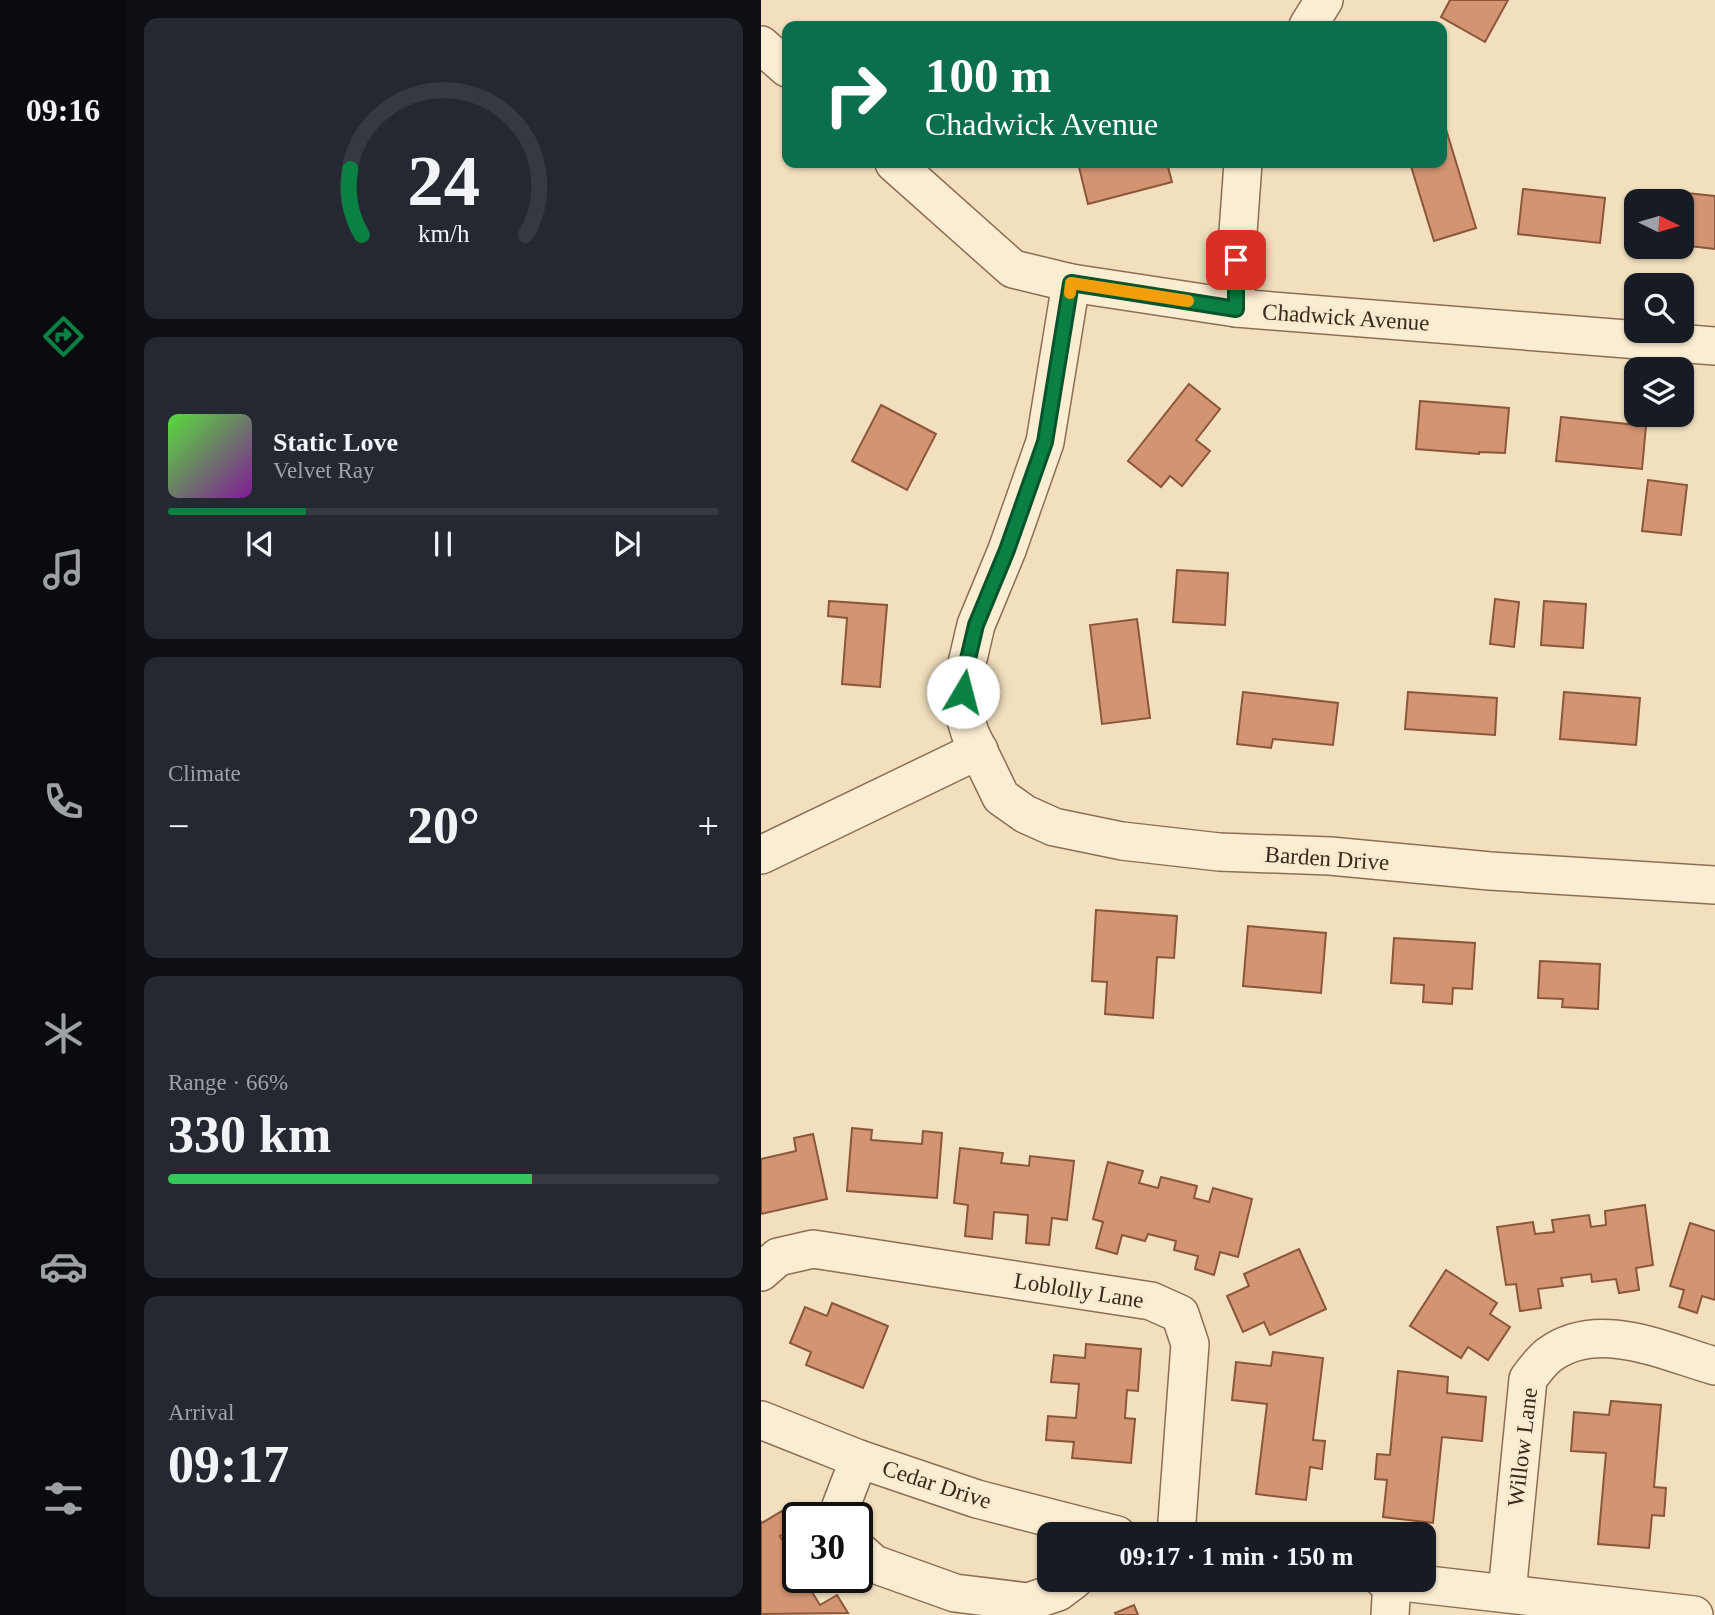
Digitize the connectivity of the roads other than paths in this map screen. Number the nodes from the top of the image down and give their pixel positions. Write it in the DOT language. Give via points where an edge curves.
graph roads {
  1 [pos="1324,0"];
  2 [pos="1311,21"];
  3 [pos="761,45"];
  4 [pos="782,64"];
  5 [pos="900,168"];
  6 [pos="1243,168"];
  7 [pos="1071,283"];
  8 [pos="1236,309"];
  9 [pos="1715,345"];
  10 [pos="979,750"];
  11 [pos="761,855"];
  12 [pos="1715,885"];
  13 [pos="761,1272"];
  14 [pos="1715,1366"];
  15 [pos="761,1420"];
  16 [pos="859,1459"];
  17 [pos="843,1502"];
  18 [pos="1064,1522"];
  19 [pos="1177,1522"];
  20 [pos="873,1563"];
  21 [pos="1058,1592"];
  22 [pos="1389,1592"];
  23 [pos="1507,1593"];
  24 [pos="1694,1615"];
  1 -- 2 [label="street"];
  3 -- 4 [label="street"];
  5 -- 7 [label="street, Chadwick Avenue" via="1013,269"];
  6 -- 8 [label="street"];
  7 -- 8 [label="street, Chadwick Avenue"];
  7 -- 10 [label="street, Barden Drive" via="1045,442 976,625 964,676 962,707"];
  8 -- 9 [label="street, Chadwick Avenue"];
  10 -- 11 [label="street"];
  10 -- 12 [label="street, Barden Drive" via="1001,797 1016,809 1054,827 1122,841 1219,852"];
  13 -- 19 [label="street, Loblolly Lane" via="778,1257 813,1248 1151,1301 1180,1314 1190,1344"];
  14 -- 23 [label="street, Willow Lane" via="1612,1337 1576,1340 1548,1356 1528,1379"];
  15 -- 16 [label="street, Cedar Drive"];
  16 -- 17 [label="street"];
  16 -- 18 [label="street, Cedar Drive" via="977,1499"];
  20 -- 21 [label="street" via="955,1593 1028,1602"];
  22 -- 23 [label="street"];
  23 -- 24 [label="street"];
}
